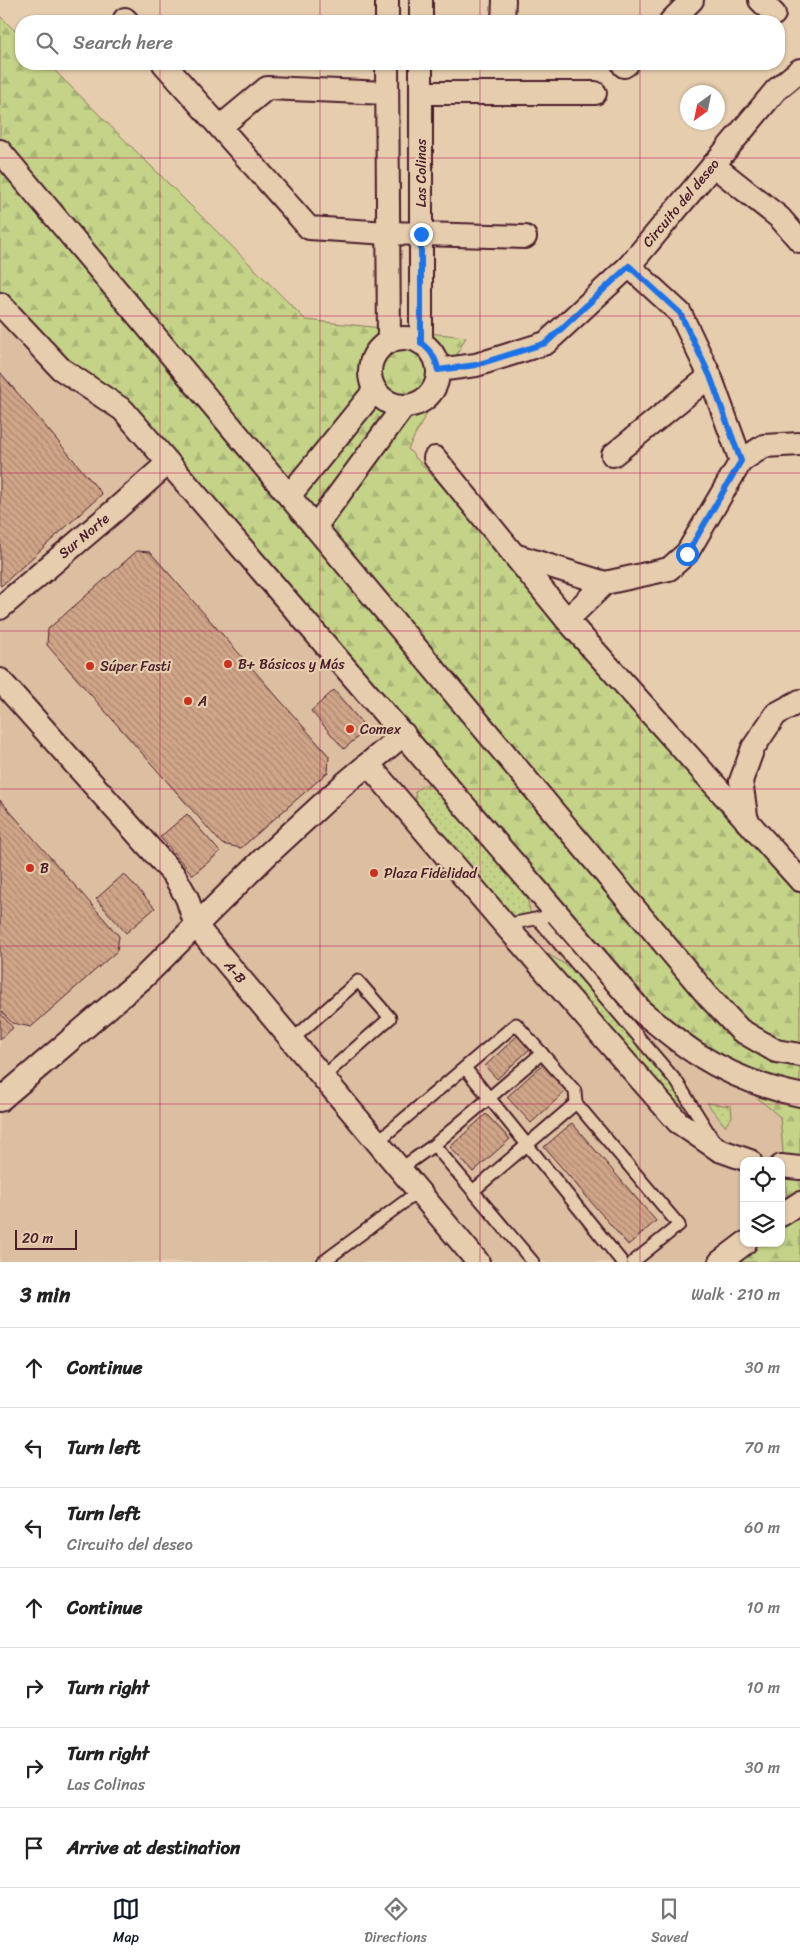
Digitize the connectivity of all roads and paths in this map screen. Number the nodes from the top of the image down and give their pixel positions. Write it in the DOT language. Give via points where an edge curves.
graph roads {
  1 [pos="387,0"];
  2 [pos="422,0"];
  3 [pos="504,0"];
  4 [pos="692,0"];
  5 [pos="387,15"];
  6 [pos="421,15"];
  7 [pos="504,15"];
  8 [pos="677,15"];
  9 [pos="169,70"];
  10 [pos="387,70"];
  11 [pos="421,70"];
  12 [pos="800,70"];
  13 [pos="387,93"];
  14 [pos="595,93"];
  15 [pos="421,94"];
  16 [pos="220,127"];
  17 [pos="0,151"];
  18 [pos="713,165"];
  19 [pos="388,233"];
  20 [pos="421,234"];
  21 [pos="525,237"];
  22 [pos="800,241"];
  23 [pos="629,266"];
  24 [pos="0,304"];
  25 [pos="389,342"];
  26 [pos="421,343"];
  27 [pos="438,370"];
  28 [pos="710,376"];
  29 [pos="376,390"];
  30 [pos="404,406"];
  31 [pos="800,444"];
  32 [pos="613,455"];
  33 [pos="435,458"];
  34 [pos="741,461"];
  35 [pos="168,463"];
  36 [pos="289,496"];
  37 [pos="315,527"];
  38 [pos="514,555"];
  39 [pos="605,583"];
  40 [pos="0,608"];
  41 [pos="567,620"];
  42 [pos="0,680"];
  43 [pos="800,701"];
  44 [pos="404,734"];
  45 [pos="368,764"];
  46 [pos="747,822"];
  47 [pos="800,880"];
  48 [pos="547,916"];
  49 [pos="505,925"];
  50 [pos="196,926"];
  51 [pos="292,1040"];
  52 [pos="542,1053"];
  53 [pos="800,1055"];
  54 [pos="465,1068"];
  55 [pos="324,1076"];
  56 [pos="800,1095"];
  57 [pos="490,1099"];
  58 [pos="0,1100"];
  59 [pos="576,1103"];
  60 [pos="377,1142"];
  61 [pos="526,1144"];
  62 [pos="434,1146"];
  63 [pos="719,1150"];
  64 [pos="740,1157"];
  65 [pos="785,1166"];
  66 [pos="800,1168"];
  67 [pos="400,1169"];
  68 [pos="419,1191"];
  69 [pos="473,1191"];
  70 [pos="800,1203"];
  71 [pos="785,1212"];
  72 [pos="740,1247"];
  73 [pos="323,1262"];
  74 [pos="478,1262"];
  75 [pos="533,1262"];
  76 [pos="622,1262"];
  77 [pos="633,1262"];
  78 [pos="720,1262"];
  1 -- 5 [label="street"];
  2 -- 6 [label="street"];
  3 -- 7 [label="street"];
  4 -- 8 [label="street"];
  9 -- 16 [label="street"];
  10 -- 13 [label="street"];
  11 -- 15 [label="street, Las Colinas"];
  12 -- 18 [label="street, Circuito del deseo" via="776,90"];
  13 -- 16 [label="street" via="267,88"];
  13 -- 19 [label="street"];
  14 -- 15 [label="street"];
  15 -- 20 [label="street, Las Colinas"];
  16 -- 19 [label="street" via="309,228"];
  17 -- 36 [label="street"];
  18 -- 22 [label="street" via="780,218"];
  18 -- 23 [label="street, Circuito del deseo"];
  19 -- 20 [label="street"];
  19 -- 25 [label="street"];
  20 -- 21 [label="street"];
  20 -- 26 [label="street, Las Colinas"];
  23 -- 27 [label="street, Circuito del deseo" via="546,343 476,365"];
  23 -- 28 [label="street" via="680,313"];
  24 -- 35 [label="street" via="60,369 123,410"];
  25 -- 26 [label="street" via="410,339"];
  25 -- 29 [label="street" via="373,358 370,369"];
  26 -- 27 [label="street" via="436,359"];
  27 -- 30 [label="street" via="433,391 416,404"];
  28 -- 32 [label="street"];
  28 -- 34 [label="street"];
  29 -- 30 [label="street" via="383,399"];
  29 -- 36 [label="street"];
  30 -- 37 [label="street"];
  31 -- 34 [label="street" via="764,446"];
  33 -- 38 [label="street"];
  34 -- 39 [label="street" via="687,554 669,569"];
  35 -- 40 [label="street, Sur Norte"];
  35 -- 44 [label="street"];
  36 -- 37 [label="street"];
  37 -- 53 [label="street" via="727,1016 740,1030 776,1051"];
  38 -- 39 [label="street"];
  38 -- 41 [label="street"];
  39 -- 41 [label="street"];
  41 -- 46 [label="street"];
  42 -- 50 [label="street, A-B" via="174,875 187,898"];
  43 -- 46 [label="street" via="776,714 753,748 741,781"];
  44 -- 45 [label="street"];
  44 -- 48 [label="street"];
  45 -- 49 [label="street"];
  45 -- 50 [label="street" via="266,856"];
  46 -- 47 [label="street"];
  48 -- 49 [label="lane"];
  48 -- 56 [label="street" via="642,1012 697,1054 741,1077 774,1090"];
  48 -- 63 [label="lane" via="677,1082"];
  49 -- 63 [label="street" via="678,1122"];
  50 -- 51 [label="street, A-B"];
  50 -- 58 [label="street" via="144,977"];
  51 -- 55 [label="street, A-B"];
  51 -- 55 [label="lane" via="358,981 390,1018"];
  52 -- 54 [label="lane" via="516,1024"];
  52 -- 57 [label="lane"];
  52 -- 59 [label="lane" via="575,1091"];
  54 -- 57 [label="lane"];
  54 -- 60 [label="lane"];
  55 -- 60 [label="street, A-B"];
  57 -- 61 [label="lane"];
  57 -- 62 [label="lane"];
  59 -- 61 [label="lane"];
  59 -- 77 [label="lane" via="679,1225"];
  60 -- 67 [label="street, A-B"];
  61 -- 69 [label="lane"];
  61 -- 76 [label="lane"];
  62 -- 67 [label="lane"];
  62 -- 69 [label="lane"];
  63 -- 64 [label="street"];
  65 -- 66 [label="street"];
  67 -- 68 [label="street, A-B"];
  68 -- 73 [label="lane"];
  68 -- 74 [label="street, A-B"];
  69 -- 75 [label="lane"];
  70 -- 71 [label="street"];
  72 -- 78 [label="street"];
}
